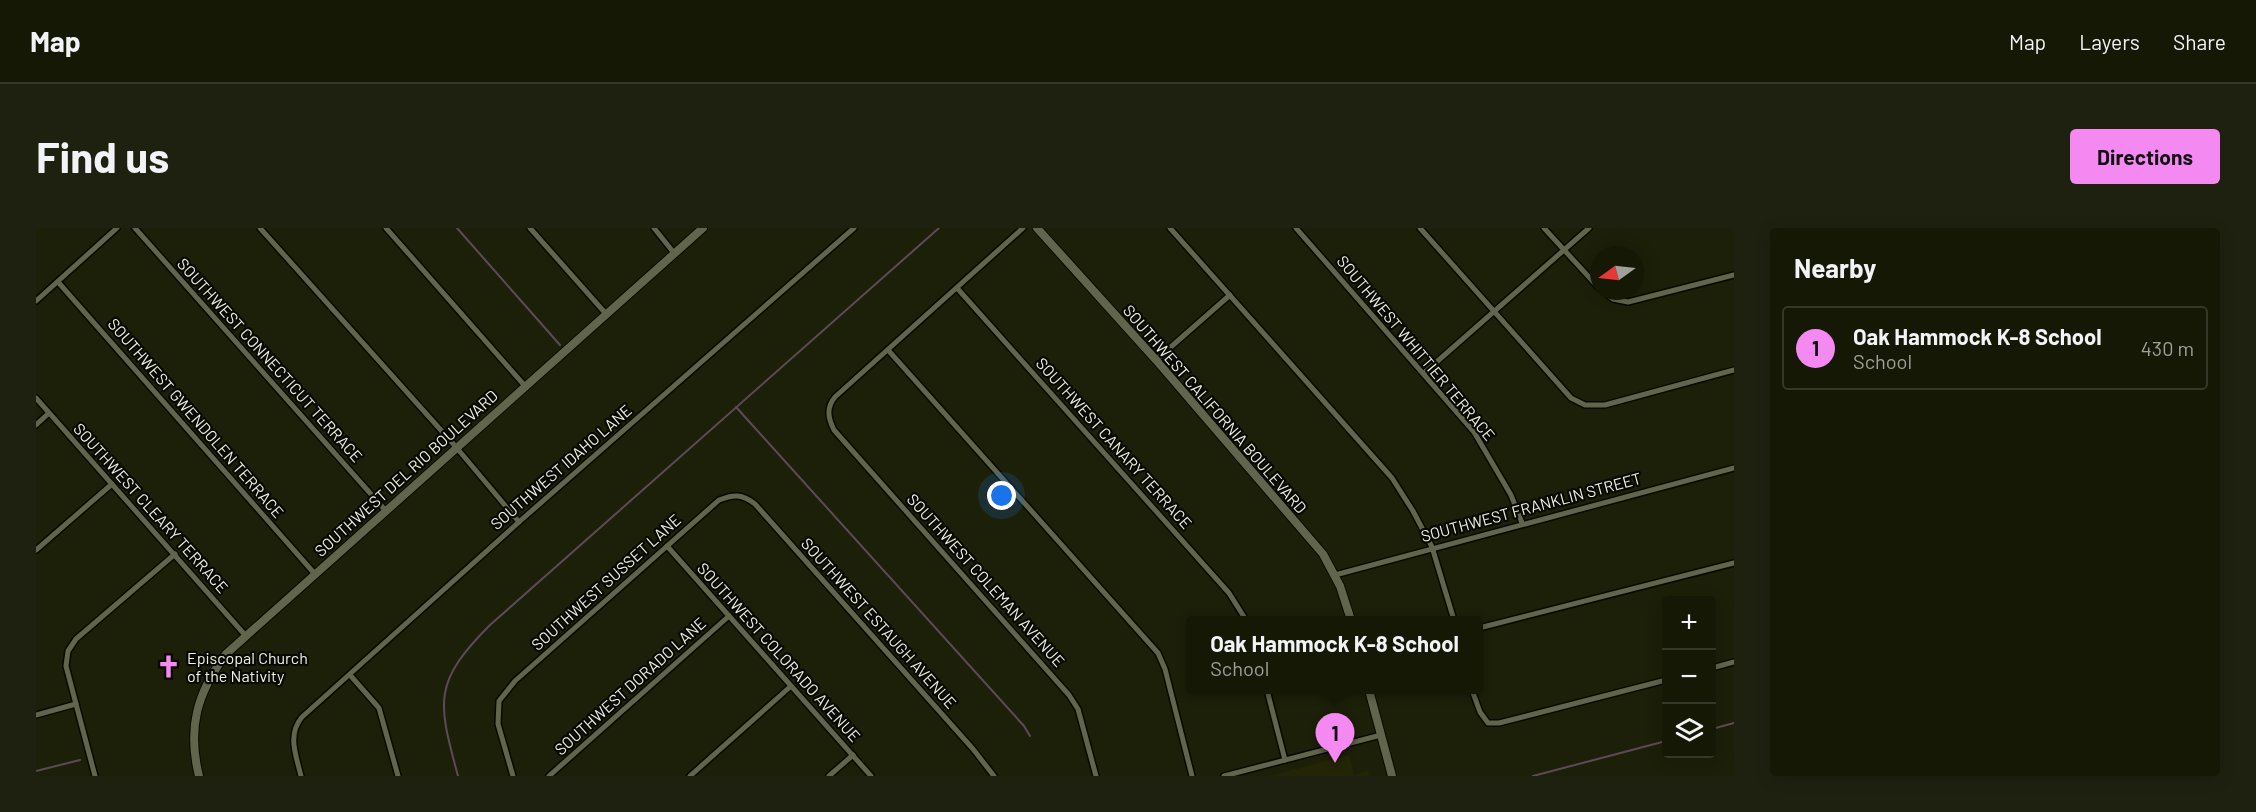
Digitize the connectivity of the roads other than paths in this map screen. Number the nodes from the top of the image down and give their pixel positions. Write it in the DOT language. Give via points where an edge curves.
graph roads {
  1 [pos="117,228"];
  2 [pos="135,228"];
  3 [pos="260,228"];
  4 [pos="386,228"];
  5 [pos="530,228"];
  6 [pos="654,228"];
  7 [pos="703,228"];
  8 [pos="854,228"];
  9 [pos="1023,228"];
  10 [pos="1037,228"];
  11 [pos="1170,228"];
  12 [pos="1296,228"];
  13 [pos="1420,228"];
  14 [pos="1544,228"];
  15 [pos="1589,228"];
  16 [pos="1564,250"];
  17 [pos="674,253"];
  18 [pos="1734,275"];
  19 [pos="1590,278"];
  20 [pos="58,282"];
  21 [pos="957,288"];
  22 [pos="1230,295"];
  23 [pos="1644,298"];
  24 [pos="1618,300"];
  25 [pos="1636,300"];
  26 [pos="36,301"];
  27 [pos="1494,312"];
  28 [pos="607,315"];
  29 [pos="888,350"];
  30 [pos="1156,360"];
  31 [pos="1734,370"];
  32 [pos="1424,373"];
  33 [pos="525,386"];
  34 [pos="36,399"];
  35 [pos="49,413"];
  36 [pos="36,425"];
  37 [pos="456,447"];
  38 [pos="1734,468"];
  39 [pos="112,484"];
  40 [pos="738,495"];
  41 [pos="385,510"];
  42 [pos="519,522"];
  43 [pos="1522,523"];
  44 [pos="667,546"];
  45 [pos="1432,547"];
  46 [pos="36,550"];
  47 [pos="174,554"];
  48 [pos="1734,563"];
  49 [pos="314,573"];
  50 [pos="1335,575"];
  51 [pos="729,616"];
  52 [pos="1243,616"];
  53 [pos="1349,616"];
  54 [pos="1453,616"];
  55 [pos="1483,627"];
  56 [pos="245,635"];
  57 [pos="1734,662"];
  58 [pos="1716,667"];
  59 [pos="350,675"];
  60 [pos="1662,681"];
  61 [pos="791,686"];
  62 [pos="1268,694"];
  63 [pos="1370,694"];
  64 [pos="1473,694"];
  65 [pos="76,704"];
  66 [pos="36,714"];
  67 [pos="1381,735"];
  68 [pos="853,755"];
  69 [pos="1285,760"];
  70 [pos="95,776"];
  71 [pos="199,776"];
  72 [pos="301,776"];
  73 [pos="398,776"];
  74 [pos="513,776"];
  75 [pos="549,776"];
  76 [pos="690,776"];
  77 [pos="829,776"];
  78 [pos="871,776"];
  79 [pos="994,776"];
  80 [pos="1096,776"];
  81 [pos="1192,776"];
  82 [pos="1224,776"];
  83 [pos="1392,776"];
  1 -- 20 [label="street"];
  2 -- 41 [label="street, SOUTHWEST CONNECTICUT TERRACE"];
  3 -- 37 [label="street"];
  4 -- 33 [label="street"];
  5 -- 28 [label="street"];
  6 -- 17 [label="street"];
  7 -- 17 [label="street, SOUTHWEST DEL RIO BOULEVARD"];
  8 -- 42 [label="street, SOUTHWEST IDAHO LANE"];
  9 -- 21 [label="street"];
  10 -- 30 [label="street, SOUTHWEST CALIFORNIA BOULEVARD"];
  11 -- 22 [label="street"];
  12 -- 32 [label="street, SOUTHWEST WHITTIER TERRACE"];
  13 -- 27 [label="street"];
  14 -- 16 [label="street"];
  15 -- 16 [label="street"];
  16 -- 19 [label="street"];
  16 -- 27 [label="street"];
  17 -- 28 [label="street, SOUTHWEST DEL RIO BOULEVARD"];
  18 -- 23 [label="street"];
  20 -- 26 [label="street"];
  20 -- 49 [label="street, SOUTHWEST GWENDOLEN TERRACE"];
  21 -- 29 [label="street"];
  21 -- 52 [label="street, SOUTHWEST CANARY TERRACE" via="1229,593"];
  22 -- 30 [label="street"];
  22 -- 45 [label="street" via="1392,478"];
  24 -- 25 [label="street"];
  27 -- 31 [label="street" via="1571,398 1585,405 1605,405"];
  27 -- 32 [label="street"];
  28 -- 33 [label="street, SOUTHWEST DEL RIO BOULEVARD"];
  29 -- 80 [label="street, SOUTHWEST COLEMAN AVENUE" via="835,396 829,406 834,430 1069,695 1078,709"];
  29 -- 81 [label="street" via="1158,653"];
  30 -- 50 [label="street, SOUTHWEST CALIFORNIA BOULEVARD" via="1323,554"];
  32 -- 43 [label="street, SOUTHWEST WHITTIER TERRACE" via="1474,432 1506,486"];
  33 -- 37 [label="street, SOUTHWEST DEL RIO BOULEVARD"];
  34 -- 35 [label="street, SOUTHWEST CLEARY TERRACE"];
  35 -- 36 [label="street"];
  35 -- 39 [label="street, SOUTHWEST CLEARY TERRACE"];
  37 -- 41 [label="street, SOUTHWEST DEL RIO BOULEVARD"];
  37 -- 42 [label="street"];
  38 -- 43 [label="street, SOUTHWEST FRANKLIN STREET"];
  39 -- 46 [label="street"];
  39 -- 47 [label="street, SOUTHWEST CLEARY TERRACE"];
  40 -- 44 [label="street, SOUTHWEST SUSSET LANE" via="719,500"];
  40 -- 79 [label="street, SOUTHWEST ESTAUGH AVENUE" via="755,504"];
  41 -- 49 [label="street, SOUTHWEST DEL RIO BOULEVARD"];
  42 -- 59 [label="street, SOUTHWEST IDAHO LANE"];
  43 -- 45 [label="street, SOUTHWEST FRANKLIN STREET"];
  44 -- 51 [label="street, SOUTHWEST COLORADO AVENUE"];
  44 -- 74 [label="street, SOUTHWEST SUSSET LANE" via="515,681 499,701 498,724"];
  45 -- 50 [label="street, SOUTHWEST FRANKLIN STREET"];
  45 -- 54 [label="street"];
  47 -- 56 [label="street, SOUTHWEST CLEARY TERRACE"];
  47 -- 65 [label="street" via="71,646 66,661"];
  48 -- 55 [label="street"];
  49 -- 56 [label="street, SOUTHWEST DEL RIO BOULEVARD"];
  50 -- 53 [label="street, SOUTHWEST CALIFORNIA BOULEVARD"];
  51 -- 61 [label="street, SOUTHWEST COLORADO AVENUE"];
  51 -- 75 [label="street, SOUTHWEST DORADO LANE"];
  56 -- 71 [label="street, SOUTHWEST DEL RIO BOULEVARD" via="212,672 197,709 194,747"];
  57 -- 58 [label="street"];
  59 -- 72 [label="street, SOUTHWEST IDAHO LANE" via="302,717 294,733 293,746"];
  59 -- 73 [label="street" via="379,708"];
  60 -- 64 [label="street" via="1499,723 1488,723"];
  61 -- 68 [label="street, SOUTHWEST COLORADO AVENUE"];
  61 -- 76 [label="street"];
  62 -- 69 [label="street"];
  63 -- 67 [label="street"];
  65 -- 66 [label="street"];
  65 -- 70 [label="street"];
  67 -- 69 [label="street"];
  67 -- 83 [label="street"];
  68 -- 77 [label="street"];
  68 -- 78 [label="street, SOUTHWEST COLORADO AVENUE"];
  69 -- 82 [label="street"];
}
